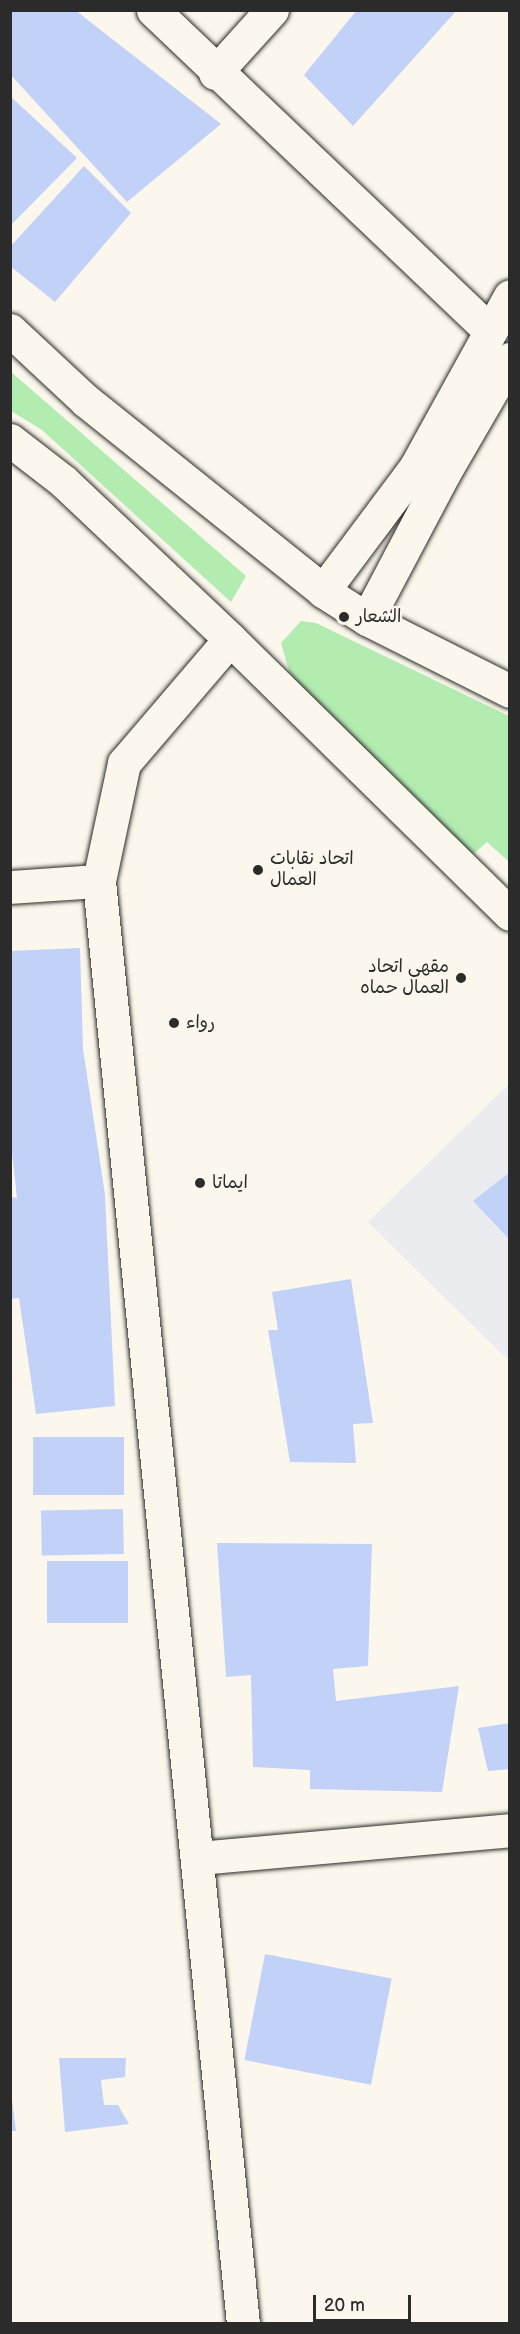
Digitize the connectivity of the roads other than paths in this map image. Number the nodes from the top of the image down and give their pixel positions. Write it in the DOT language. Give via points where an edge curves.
graph roads {
  1 [pos="153,10"];
  2 [pos="272,10"];
  3 [pos="215,73"];
  4 [pos="510,296"];
  5 [pos="10,330"];
  6 [pos="490,331"];
  7 [pos="510,359"];
  8 [pos="10,440"];
  9 [pos="323,591"];
  10 [pos="368,619"];
  11 [pos="230,639"];
  12 [pos="510,691"];
  13 [pos="99,881"];
  14 [pos="10,887"];
  15 [pos="510,914"];
  16 [pos="510,1830"];
  17 [pos="198,1858"];
  18 [pos="243,2324"];
  1 -- 3 [label="street"];
  2 -- 3 [label="street"];
  3 -- 6 [label="street"];
  4 -- 6 [label="street"];
  5 -- 9 [label="street" via="85,400"];
  6 -- 9 [label="street" via="415,468"];
  7 -- 10 [label="street" via="444,473"];
  8 -- 11 [label="street" via="63,481"];
  9 -- 10 [label="street"];
  10 -- 12 [label="street"];
  11 -- 13 [label="street" via="124,763"];
  11 -- 15 [label="street"];
  13 -- 14 [label="street"];
  13 -- 17 [label="street"];
  16 -- 17 [label="street"];
  17 -- 18 [label="street"];
}
